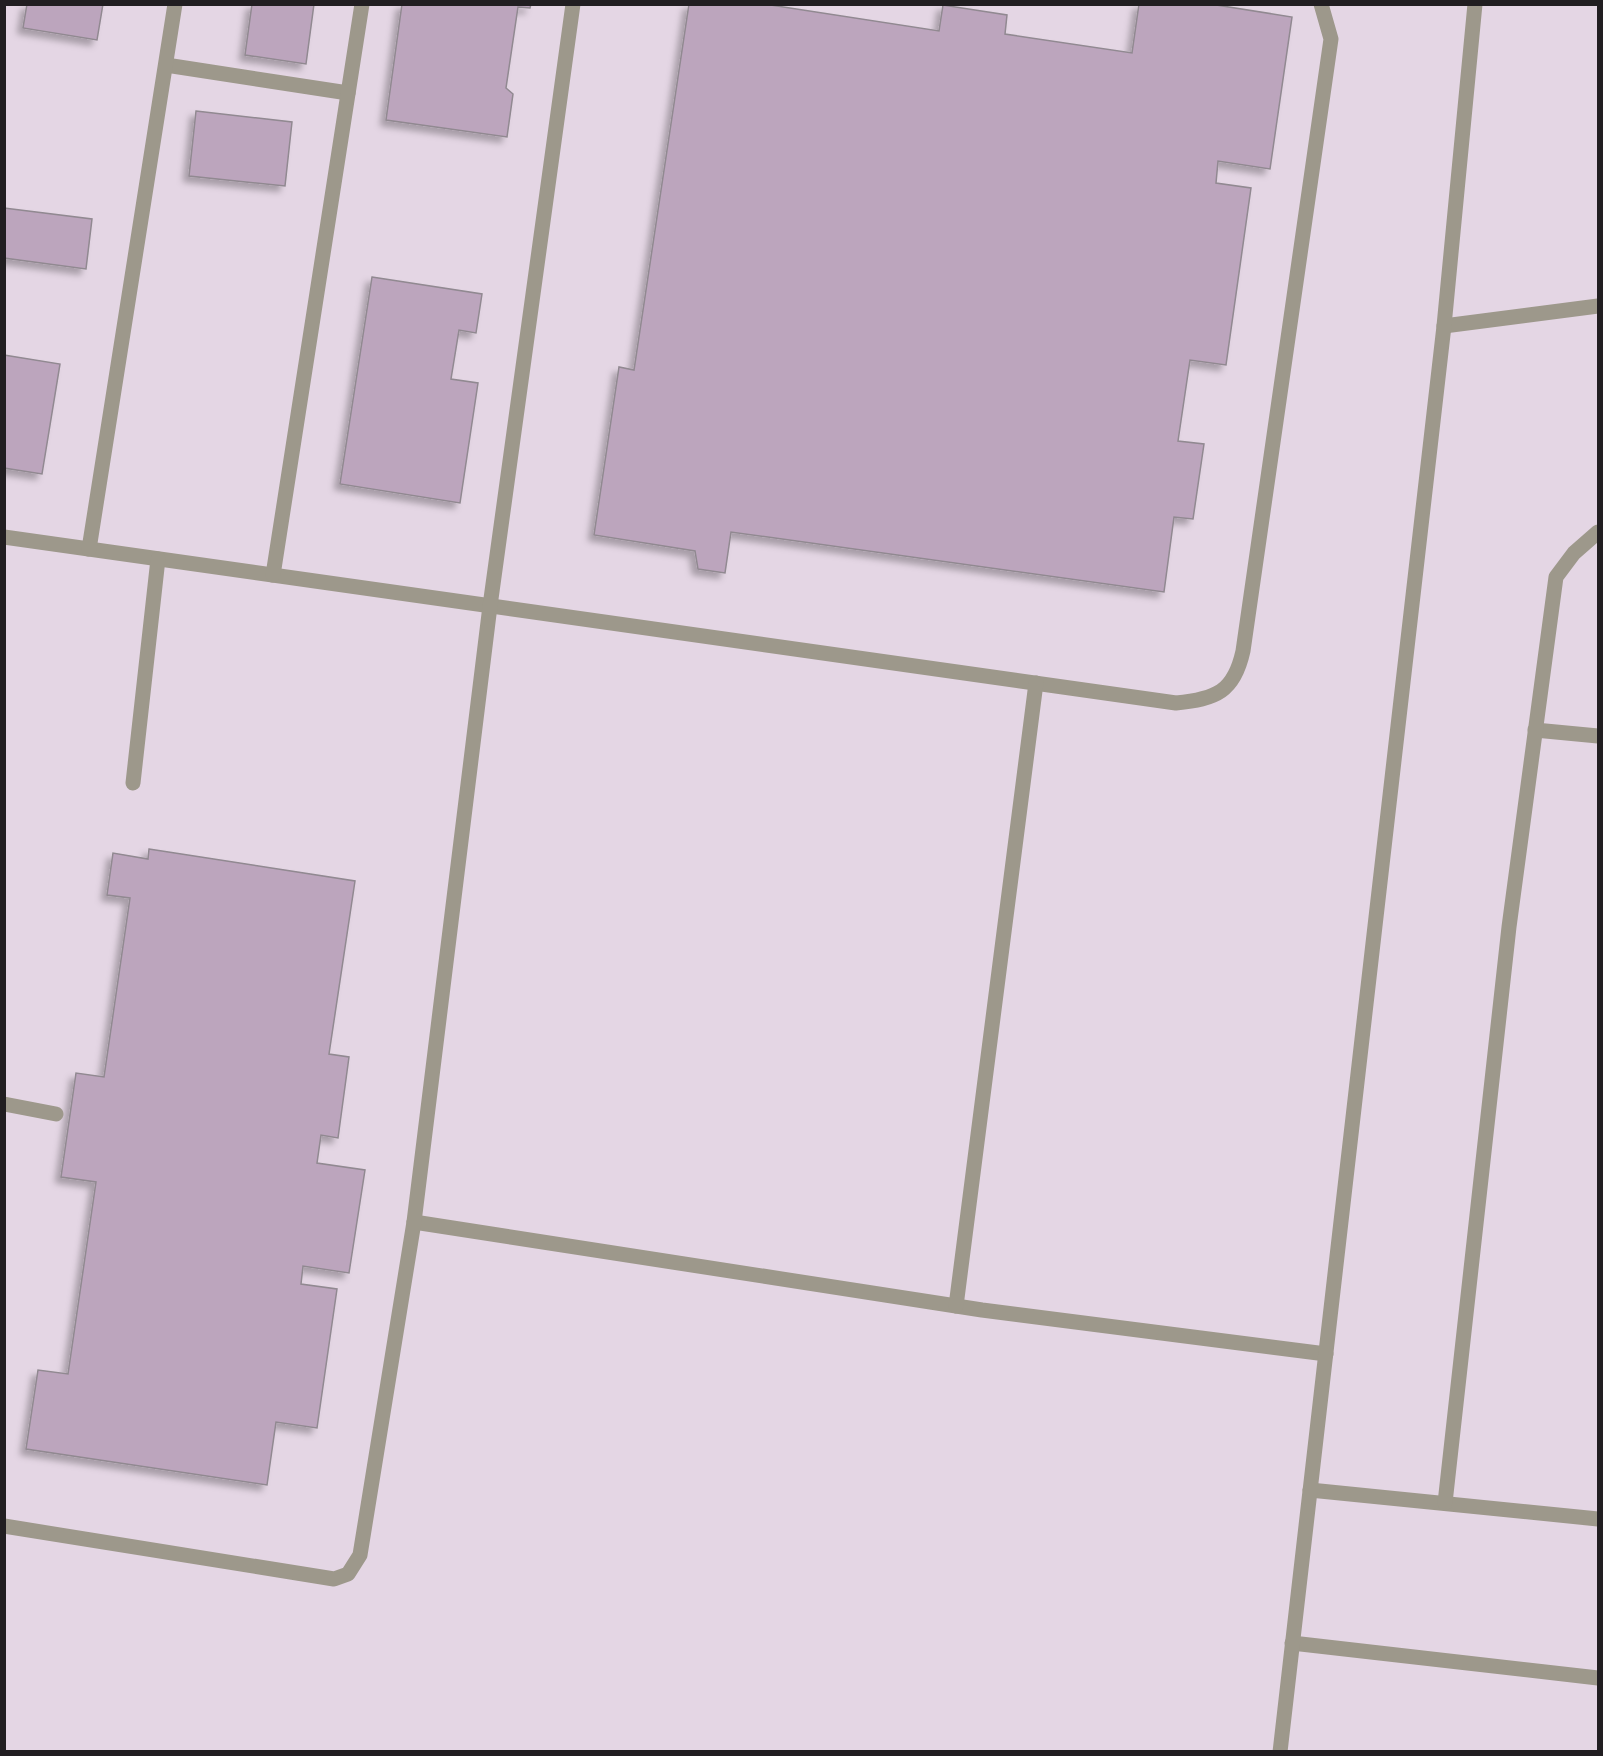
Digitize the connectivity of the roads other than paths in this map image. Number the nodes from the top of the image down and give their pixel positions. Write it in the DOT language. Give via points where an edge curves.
graph roads {
  1 [pos="175,4"];
  2 [pos="362,4"];
  3 [pos="573,4"];
  4 [pos="1321,4"];
  5 [pos="1475,4"];
  6 [pos="166,64"];
  7 [pos="348,93"];
  8 [pos="1599,306"];
  9 [pos="1444,326"];
  10 [pos="1599,532"];
  11 [pos="4,537"];
  12 [pos="89,549"];
  13 [pos="158,559"];
  14 [pos="273,575"];
  15 [pos="490,606"];
  16 [pos="1036,683"];
  17 [pos="1535,730"];
  18 [pos="1599,736"];
  19 [pos="133,783"];
  20 [pos="4,1104"];
  21 [pos="57,1114"];
  22 [pos="414,1222"];
  23 [pos="956,1306"];
  24 [pos="1326,1354"];
  25 [pos="1310,1490"];
  26 [pos="1445,1503"];
  27 [pos="1599,1519"];
  28 [pos="4,1526"];
  29 [pos="1292,1643"];
  30 [pos="1599,1678"];
  31 [pos="1280,1752"];
  1 -- 6 [label="street"];
  2 -- 7 [label="street"];
  3 -- 15 [label="street"];
  4 -- 16 [label="street" via="1331,39 1238,674 1229,687 1212,695 1176,703"];
  5 -- 9 [label="street"];
  6 -- 7 [label="street"];
  6 -- 12 [label="street"];
  7 -- 14 [label="street"];
  8 -- 9 [label="street"];
  9 -- 24 [label="street"];
  10 -- 17 [label="street" via="1574,552 1556,577"];
  11 -- 12 [label="street"];
  12 -- 13 [label="street"];
  13 -- 14 [label="street"];
  13 -- 19 [label="street"];
  14 -- 15 [label="street"];
  15 -- 16 [label="street"];
  15 -- 22 [label="street"];
  16 -- 23 [label="street"];
  17 -- 18 [label="street"];
  17 -- 26 [label="street" via="1509,927"];
  20 -- 21 [label="street"];
  22 -- 23 [label="street"];
  22 -- 28 [label="street" via="360,1555 348,1574 334,1579"];
  23 -- 24 [label="street"];
  24 -- 25 [label="street"];
  25 -- 26 [label="street"];
  25 -- 29 [label="street"];
  26 -- 27 [label="street"];
  29 -- 30 [label="street"];
  29 -- 31 [label="street"];
}
